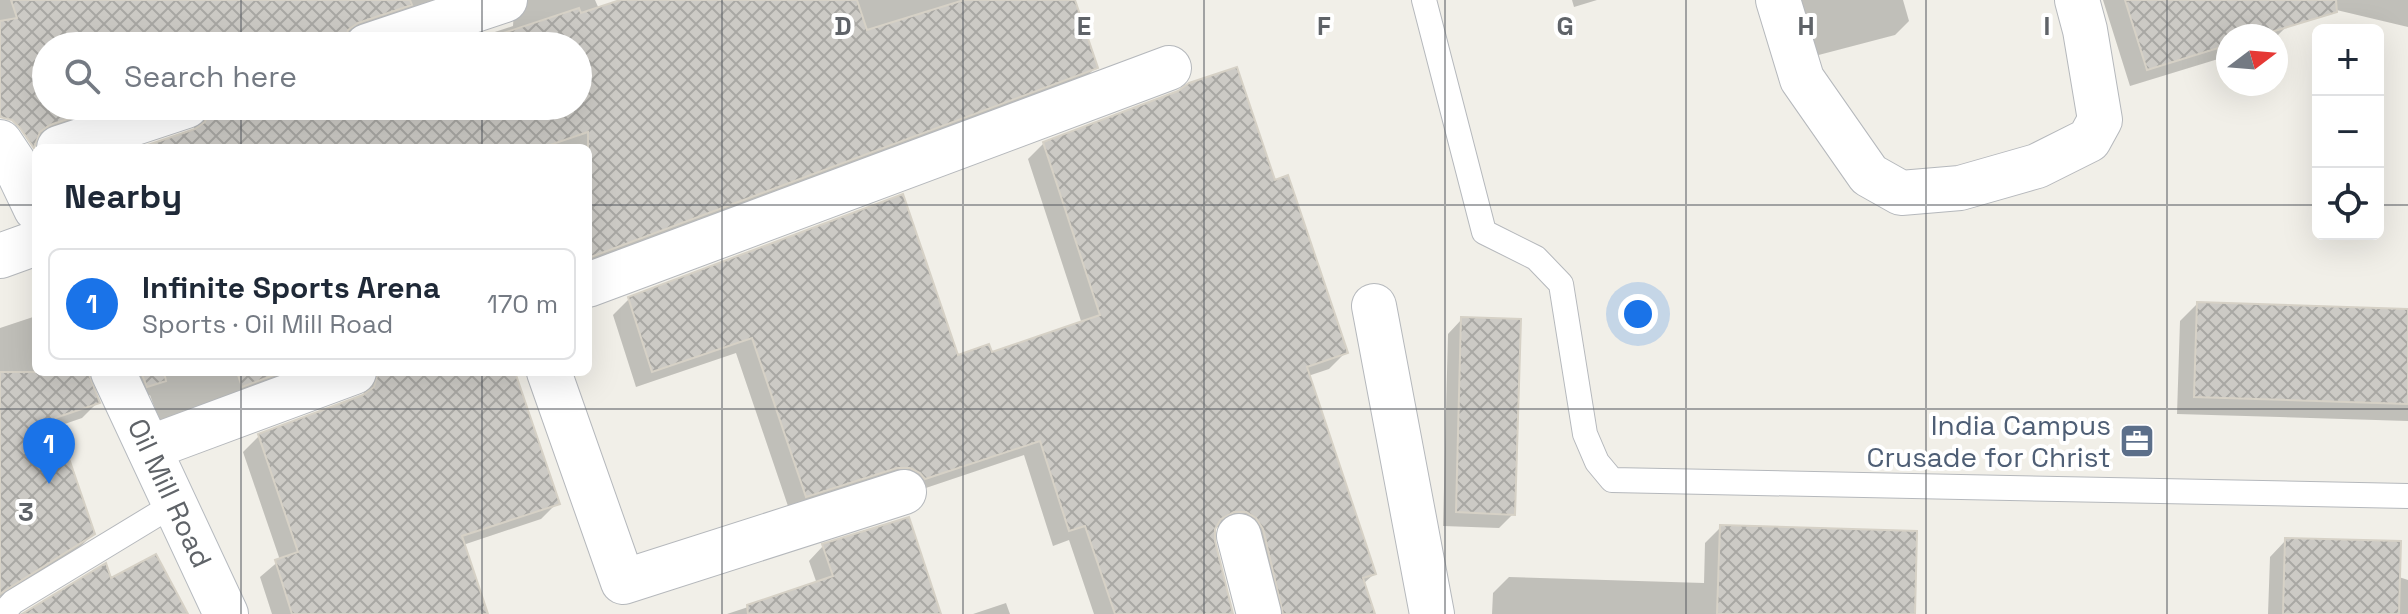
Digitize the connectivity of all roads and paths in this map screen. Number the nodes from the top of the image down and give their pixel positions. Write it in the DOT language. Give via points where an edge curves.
graph roads {
  1 [pos="505,0"];
  2 [pos="1424,0"];
  3 [pos="1778,0"];
  4 [pos="2077,0"];
  5 [pos="409,32"];
  6 [pos="1169,68"];
  7 [pos="144,120"];
  8 [pos="71,144"];
  9 [pos="17,154"];
  10 [pos="32,197"];
  11 [pos="32,244"];
  12 [pos="0,256"];
  13 [pos="592,284"];
  14 [pos="1374,306"];
  15 [pos="115,376"];
  16 [pos="343,376"];
  17 [pos="550,376"];
  18 [pos="149,448"];
  19 [pos="904,492"];
  20 [pos="2408,496"];
  21 [pos="176,503"];
  22 [pos="1239,536"];
  23 [pos="2,614"];
  24 [pos="226,614"];
  25 [pos="1259,614"];
  26 [pos="1432,614"];
  1 -- 5 [label="street"];
  2 -- 20 [label="lane" via="1484,232 1536,258 1561,284 1585,434 1612,480"];
  3 -- 4 [label="street" via="1802,79 1869,175 1901,193 1960,188 2037,166 2089,140 2100,120"];
  6 -- 13 [label="street"];
  7 -- 8 [label="street"];
  9 -- 10 [label="street"];
  11 -- 12 [label="street"];
  14 -- 26 [label="street"];
  15 -- 18 [label="street, Oil Mill Road"];
  16 -- 18 [label="street"];
  17 -- 19 [label="street" via="623,582"];
  18 -- 21 [label="street, Oil Mill Road"];
  21 -- 23 [label="lane" via="13,602"];
  21 -- 24 [label="street, Oil Mill Road"];
  22 -- 25 [label="street"];
}
